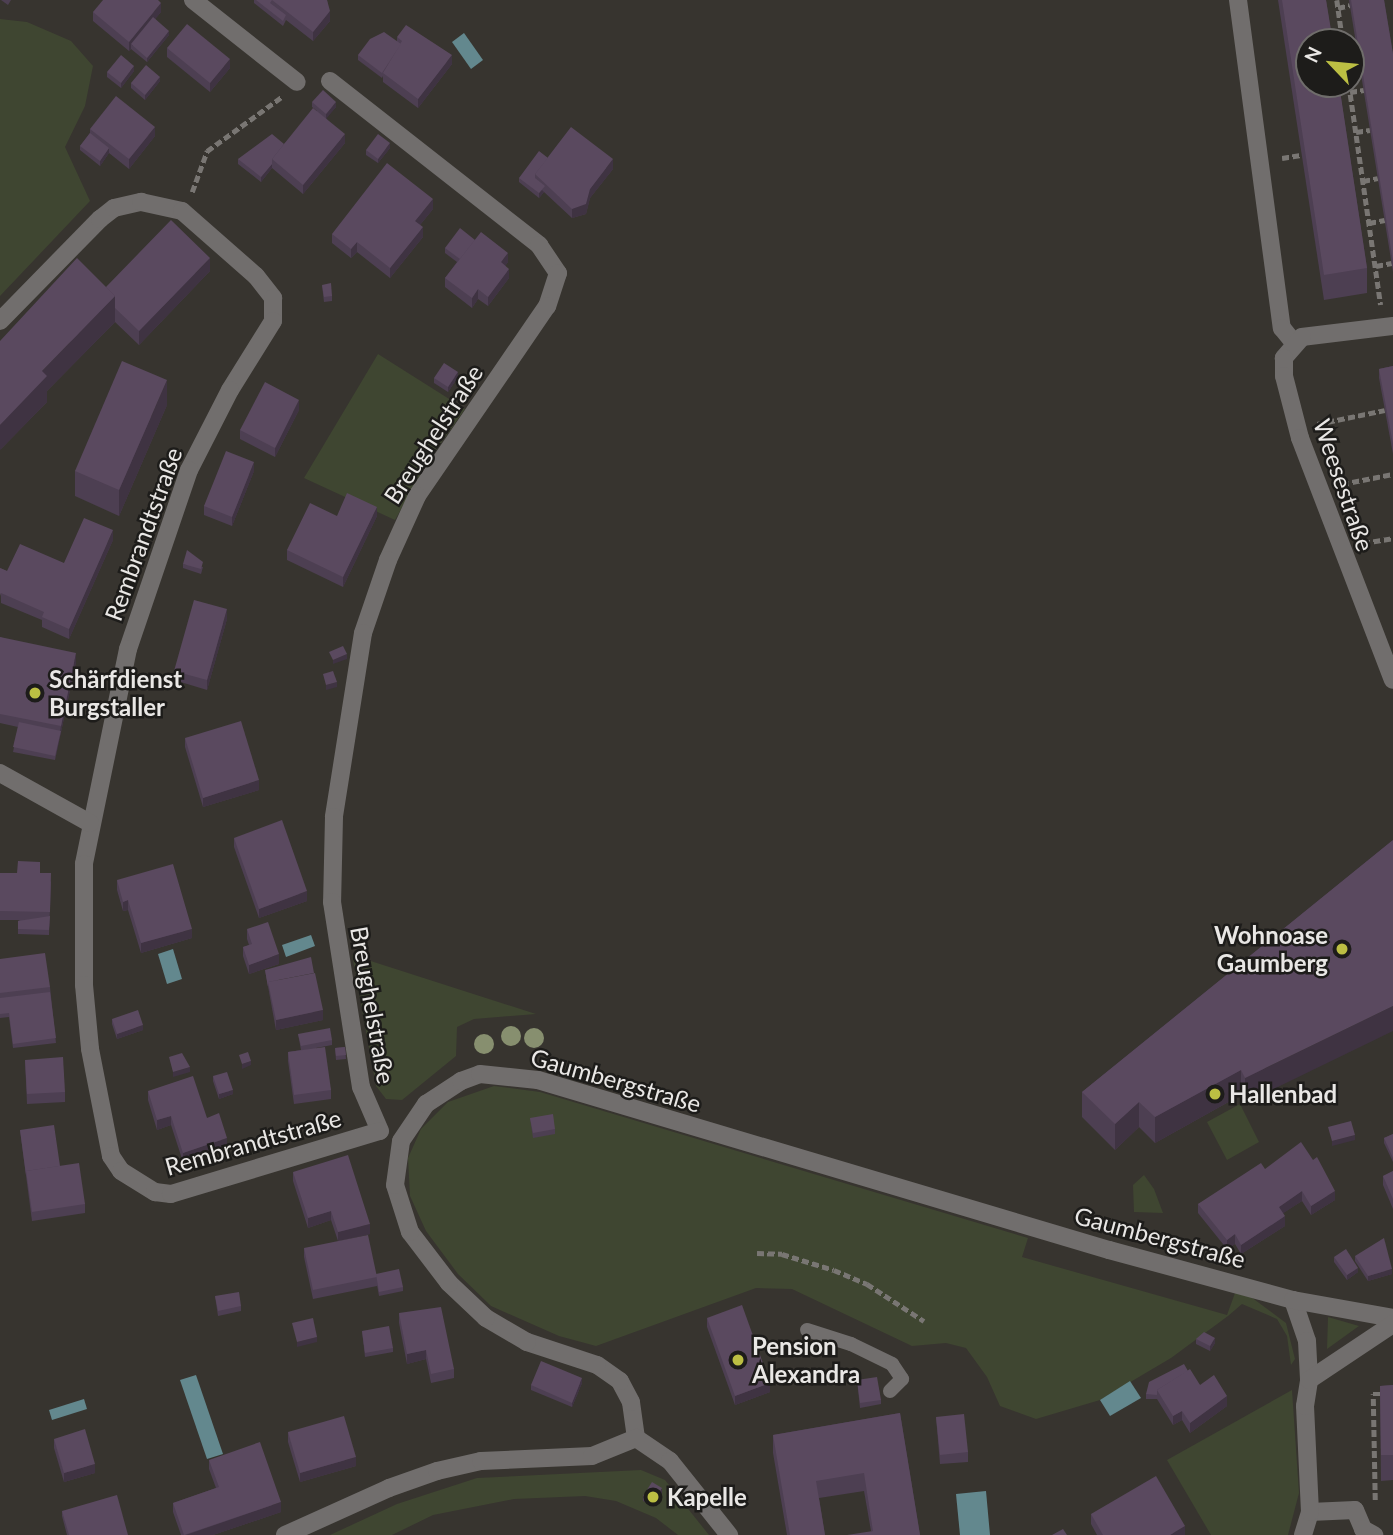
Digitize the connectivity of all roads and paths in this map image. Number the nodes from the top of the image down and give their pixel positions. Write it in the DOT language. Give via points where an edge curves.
graph roads {
  1 [pos="193,0"];
  2 [pos="1238,0"];
  3 [pos="1337,0"];
  4 [pos="1350,5"];
  5 [pos="1338,8"];
  6 [pos="1341,28"];
  7 [pos="330,81"];
  8 [pos="297,82"];
  9 [pos="1351,98"];
  10 [pos="1370,130"];
  11 [pos="1356,132"];
  12 [pos="1301,155"];
  13 [pos="1277,158"];
  14 [pos="1378,178"];
  15 [pos="1363,181"];
  16 [pos="182,211"];
  17 [pos="1385,220"];
  18 [pos="1369,223"];
  19 [pos="1392,263"];
  20 [pos="1376,266"];
  21 [pos="0,321"];
  22 [pos="1389,326"];
  23 [pos="1294,343"];
  24 [pos="1385,410"];
  25 [pos="1310,412"];
  26 [pos="1313,425"];
  27 [pos="1317,436"];
  28 [pos="1393,474"];
  29 [pos="1333,486"];
  30 [pos="1393,538"];
  31 [pos="1356,545"];
  32 [pos="1393,680"];
  33 [pos="0,773"];
  34 [pos="90,823"];
  35 [pos="380,1131"];
  36 [pos="401,1141"];
  37 [pos="757,1253"];
  38 [pos="1293,1300"];
  39 [pos="1393,1318"];
  40 [pos="924,1321"];
  41 [pos="1393,1324"];
  42 [pos="807,1331"];
  43 [pos="1309,1380"];
  44 [pos="890,1391"];
  45 [pos="1393,1394"];
  46 [pos="636,1438"];
  47 [pos="1310,1512"];
  48 [pos="1375,1513"];
  49 [pos="285,1535"];
  50 [pos="729,1535"];
  51 [pos="1303,1535"];
  52 [pos="1374,1535"];
  1 -- 8 [label="street"];
  2 -- 23 [label="street" via="1282,328"];
  3 -- 5 [label="path"];
  4 -- 5 [label="path"];
  5 -- 6 [label="path"];
  7 -- 35 [label="street, Breughelstraße" via="539,245 558,273 547,306 417,496 388,560 363,633 334,817 332,901 361,1087"];
  8 -- 16 [label="path" via="276,103 206,150"];
  9 -- 11 [label="path"];
  10 -- 11 [label="path"];
  11 -- 15 [label="path"];
  12 -- 13 [label="path"];
  14 -- 15 [label="path"];
  15 -- 18 [label="path"];
  16 -- 21 [label="street, Rembrandtstraße" via="141,202 114,208"];
  16 -- 34 [label="street, Rembrandtstraße" via="256,276 273,298 274,314 209,428 172,510 128,649"];
  17 -- 18 [label="path"];
  18 -- 20 [label="path"];
  19 -- 20 [label="path"];
  20 -- 22 [label="path"];
  22 -- 23 [label="street" via="1317,333"];
  23 -- 32 [label="street, Weesestraße" via="1284,358 1284,376 1300,438"];
  24 -- 26 [label="path"];
  25 -- 26 [label="path"];
  26 -- 27 [label="path"];
  28 -- 29 [label="path"];
  30 -- 31 [label="path"];
  33 -- 34 [label="street"];
  34 -- 35 [label="street, Rembrandtstraße" via="84,864 84,985 101,1119 111,1156 121,1171 155,1192 172,1194"];
  35 -- 36 [label="street"];
  36 -- 38 [label="street, Gaumbergstraße" via="411,1122 443,1091 480,1074 508,1074"];
  36 -- 46 [label="street, Gaumbergstraße" via="395,1185 401,1212 425,1255 486,1318 527,1342 597,1366 620,1381 631,1402"];
  37 -- 40 [label="path" via="782,1254 834,1270 867,1284"];
  38 -- 39 [label="street, Gaumbergstraße"];
  38 -- 43 [label="street" via="1307,1341"];
  41 -- 43 [label="street"];
  42 -- 44 [label="lane" via="851,1344 892,1364 902,1379"];
  43 -- 47 [label="street" via="1305,1406"];
  45 -- 48 [label="path" via="1373,1394"];
  46 -- 49 [label="street" via="592,1456 481,1461 437,1471"];
  46 -- 50 [label="street" via="670,1461"];
  47 -- 51 [label="street"];
  47 -- 52 [label="street" via="1355,1510 1363,1529"];
}
